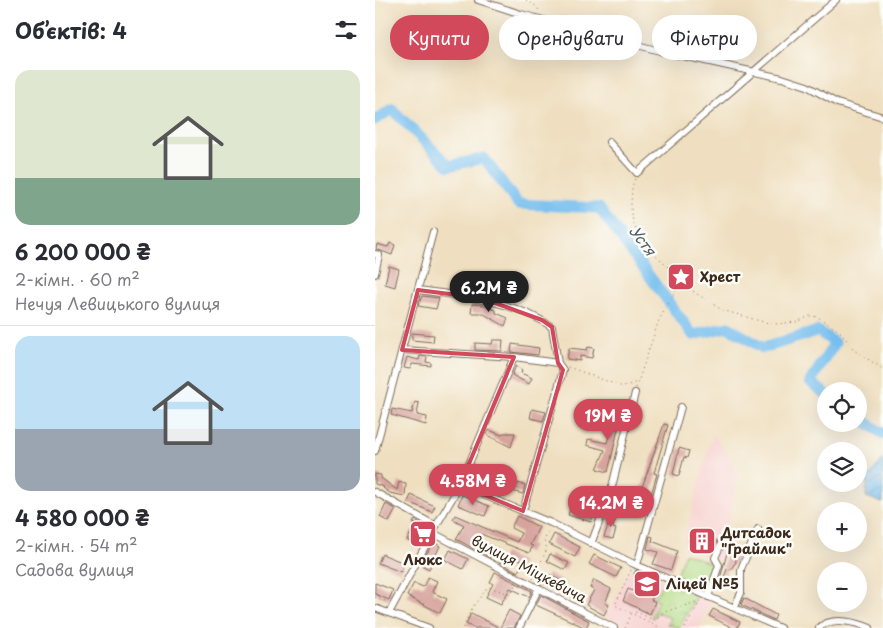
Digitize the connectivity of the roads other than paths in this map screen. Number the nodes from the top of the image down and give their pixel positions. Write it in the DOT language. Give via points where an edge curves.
graph roads {
  1 [pos="478,0"];
  2 [pos="836,0"];
  3 [pos="754,73"];
  4 [pos="883,117"];
  5 [pos="609,142"];
  6 [pos="433,232"];
  7 [pos="375,254"];
  8 [pos="375,274"];
  9 [pos="418,290"];
  10 [pos="402,350"];
  11 [pos="514,357"];
  12 [pos="558,363"];
  13 [pos="635,393"];
  14 [pos="681,407"];
  15 [pos="375,451"];
  16 [pos="460,485"];
  17 [pos="375,492"];
  18 [pos="523,511"];
  19 [pos="436,526"];
  20 [pos="757,529"];
  21 [pos="433,532"];
  22 [pos="723,539"];
  23 [pos="591,544"];
  24 [pos="635,565"];
  25 [pos="539,588"];
  26 [pos="707,596"];
  27 [pos="375,608"];
  28 [pos="735,608"];
  29 [pos="389,613"];
  30 [pos="429,628"];
  31 [pos="519,628"];
  32 [pos="614,628"];
  33 [pos="780,628"];
  34 [pos="819,628"];
  35 [pos="870,628"];
  1 -- 3 [label="street"];
  2 -- 3 [label="street"];
  3 -- 4 [label="street" via="807,86 837,103"];
  3 -- 5 [label="street" via="637,173"];
  6 -- 9 [label="street"];
  7 -- 8 [label="street" via="379,255"];
  9 -- 10 [label="street"];
  9 -- 12 [label="street" via="481,298 543,320 552,326"];
  10 -- 11 [label="street"];
  10 -- 15 [label="street"];
  11 -- 12 [label="street"];
  11 -- 16 [label="street"];
  12 -- 18 [label="street" via="563,370"];
  13 -- 23 [label="street" via="611,491"];
  14 -- 24 [label="street"];
  16 -- 18 [label="street"];
  16 -- 19 [label="street"];
  17 -- 19 [label="street"];
  18 -- 23 [label="street"];
  19 -- 21 [label="street"];
  20 -- 28 [label="street" via="741,569 741,593"];
  21 -- 25 [label="street, вулиця Міцкевича"];
  21 -- 29 [label="street"];
  22 -- 26 [label="street" via="715,558 719,565"];
  23 -- 24 [label="street"];
  24 -- 26 [label="street"];
  25 -- 31 [label="street"];
  25 -- 32 [label="street, вулиця Міцкевича"];
  26 -- 28 [label="street"];
  27 -- 29 [label="street"];
  28 -- 33 [label="street"];
  29 -- 30 [label="street"];
  34 -- 35 [label="street" via="836,622 857,622"];
}
